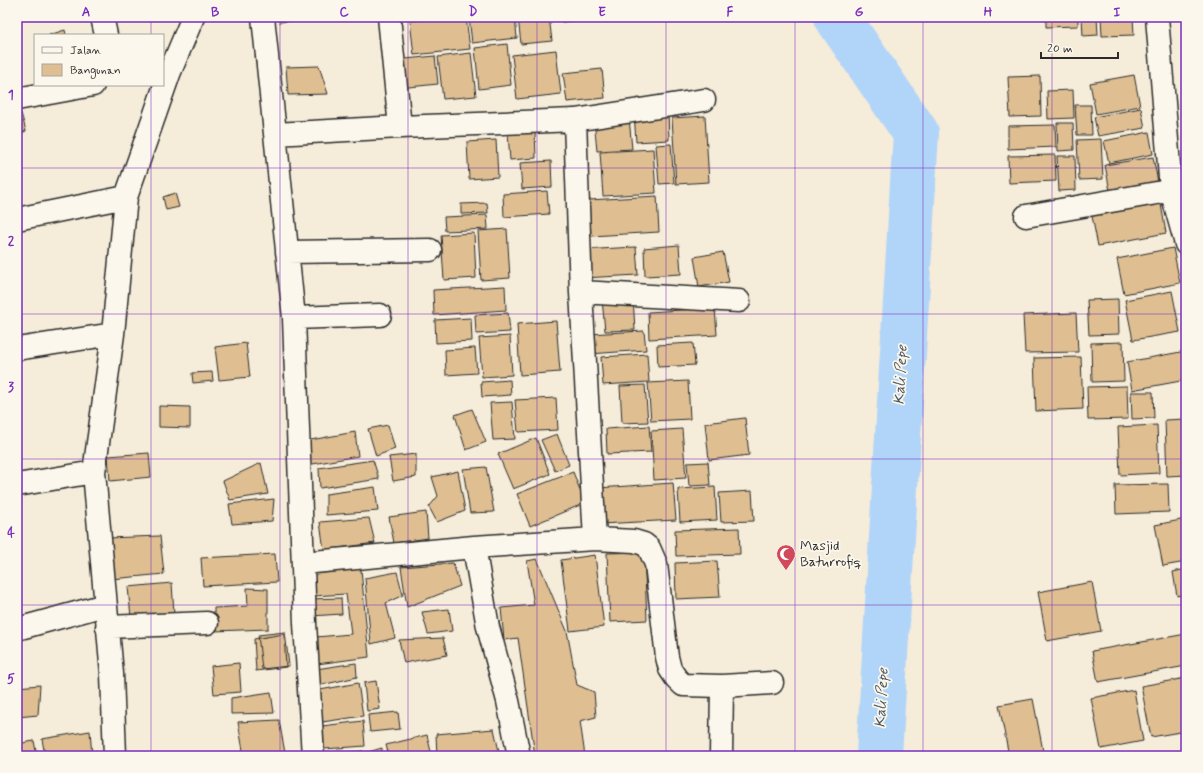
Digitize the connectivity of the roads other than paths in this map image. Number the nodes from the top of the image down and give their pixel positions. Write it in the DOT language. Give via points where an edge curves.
graph roads {
  1 [pos="102,17"];
  2 [pos="193,17"];
  3 [pos="263,17"];
  4 [pos="390,17"];
  5 [pos="1157,17"];
  6 [pos="106,34"];
  7 [pos="166,74"];
  8 [pos="88,86"];
  9 [pos="162,86"];
  10 [pos="17,99"];
  11 [pos="704,100"];
  12 [pos="575,120"];
  13 [pos="400,127"];
  14 [pos="275,134"];
  15 [pos="1179,189"];
  16 [pos="126,197"];
  17 [pos="1026,216"];
  18 [pos="17,219"];
  19 [pos="1186,244"];
  20 [pos="430,250"];
  21 [pos="287,252"];
  22 [pos="581,292"];
  23 [pos="739,301"];
  24 [pos="380,315"];
  25 [pos="294,318"];
  26 [pos="113,334"];
  27 [pos="17,349"];
  28 [pos="94,472"];
  29 [pos="17,485"];
  30 [pos="595,539"];
  31 [pos="474,547"];
  32 [pos="303,563"];
  33 [pos="105,605"];
  34 [pos="207,623"];
  35 [pos="107,628"];
  36 [pos="17,629"];
  37 [pos="772,683"];
  38 [pos="722,686"];
  39 [pos="115,756"];
  40 [pos="313,756"];
  41 [pos="519,756"];
  42 [pos="721,756"];
  1 -- 6 [label="street"];
  2 -- 7 [label="street"];
  3 -- 14 [label="street"];
  4 -- 13 [label="street"];
  5 -- 15 [label="street"];
  8 -- 10 [label="street"];
  9 -- 16 [label="street"];
  11 -- 12 [label="street"];
  12 -- 13 [label="street"];
  12 -- 22 [label="street"];
  13 -- 14 [label="street"];
  14 -- 21 [label="street"];
  15 -- 17 [label="street"];
  15 -- 19 [label="street"];
  16 -- 18 [label="street"];
  16 -- 26 [label="street"];
  20 -- 21 [label="street"];
  21 -- 25 [label="street"];
  22 -- 23 [label="street"];
  22 -- 30 [label="street"];
  24 -- 25 [label="street"];
  25 -- 32 [label="street"];
  26 -- 27 [label="street"];
  26 -- 28 [label="street"];
  28 -- 29 [label="street"];
  28 -- 33 [label="street"];
  30 -- 31 [label="street"];
  30 -- 38 [label="street" via="634,541 649,548 656,564 670,669 684,685"];
  31 -- 32 [label="street"];
  31 -- 41 [label="street" via="488,627 508,701"];
  32 -- 40 [label="street"];
  33 -- 35 [label="street"];
  33 -- 36 [label="street"];
  34 -- 35 [label="street"];
  35 -- 39 [label="street" via="112,674"];
  37 -- 38 [label="street"];
  38 -- 42 [label="street"];
}
